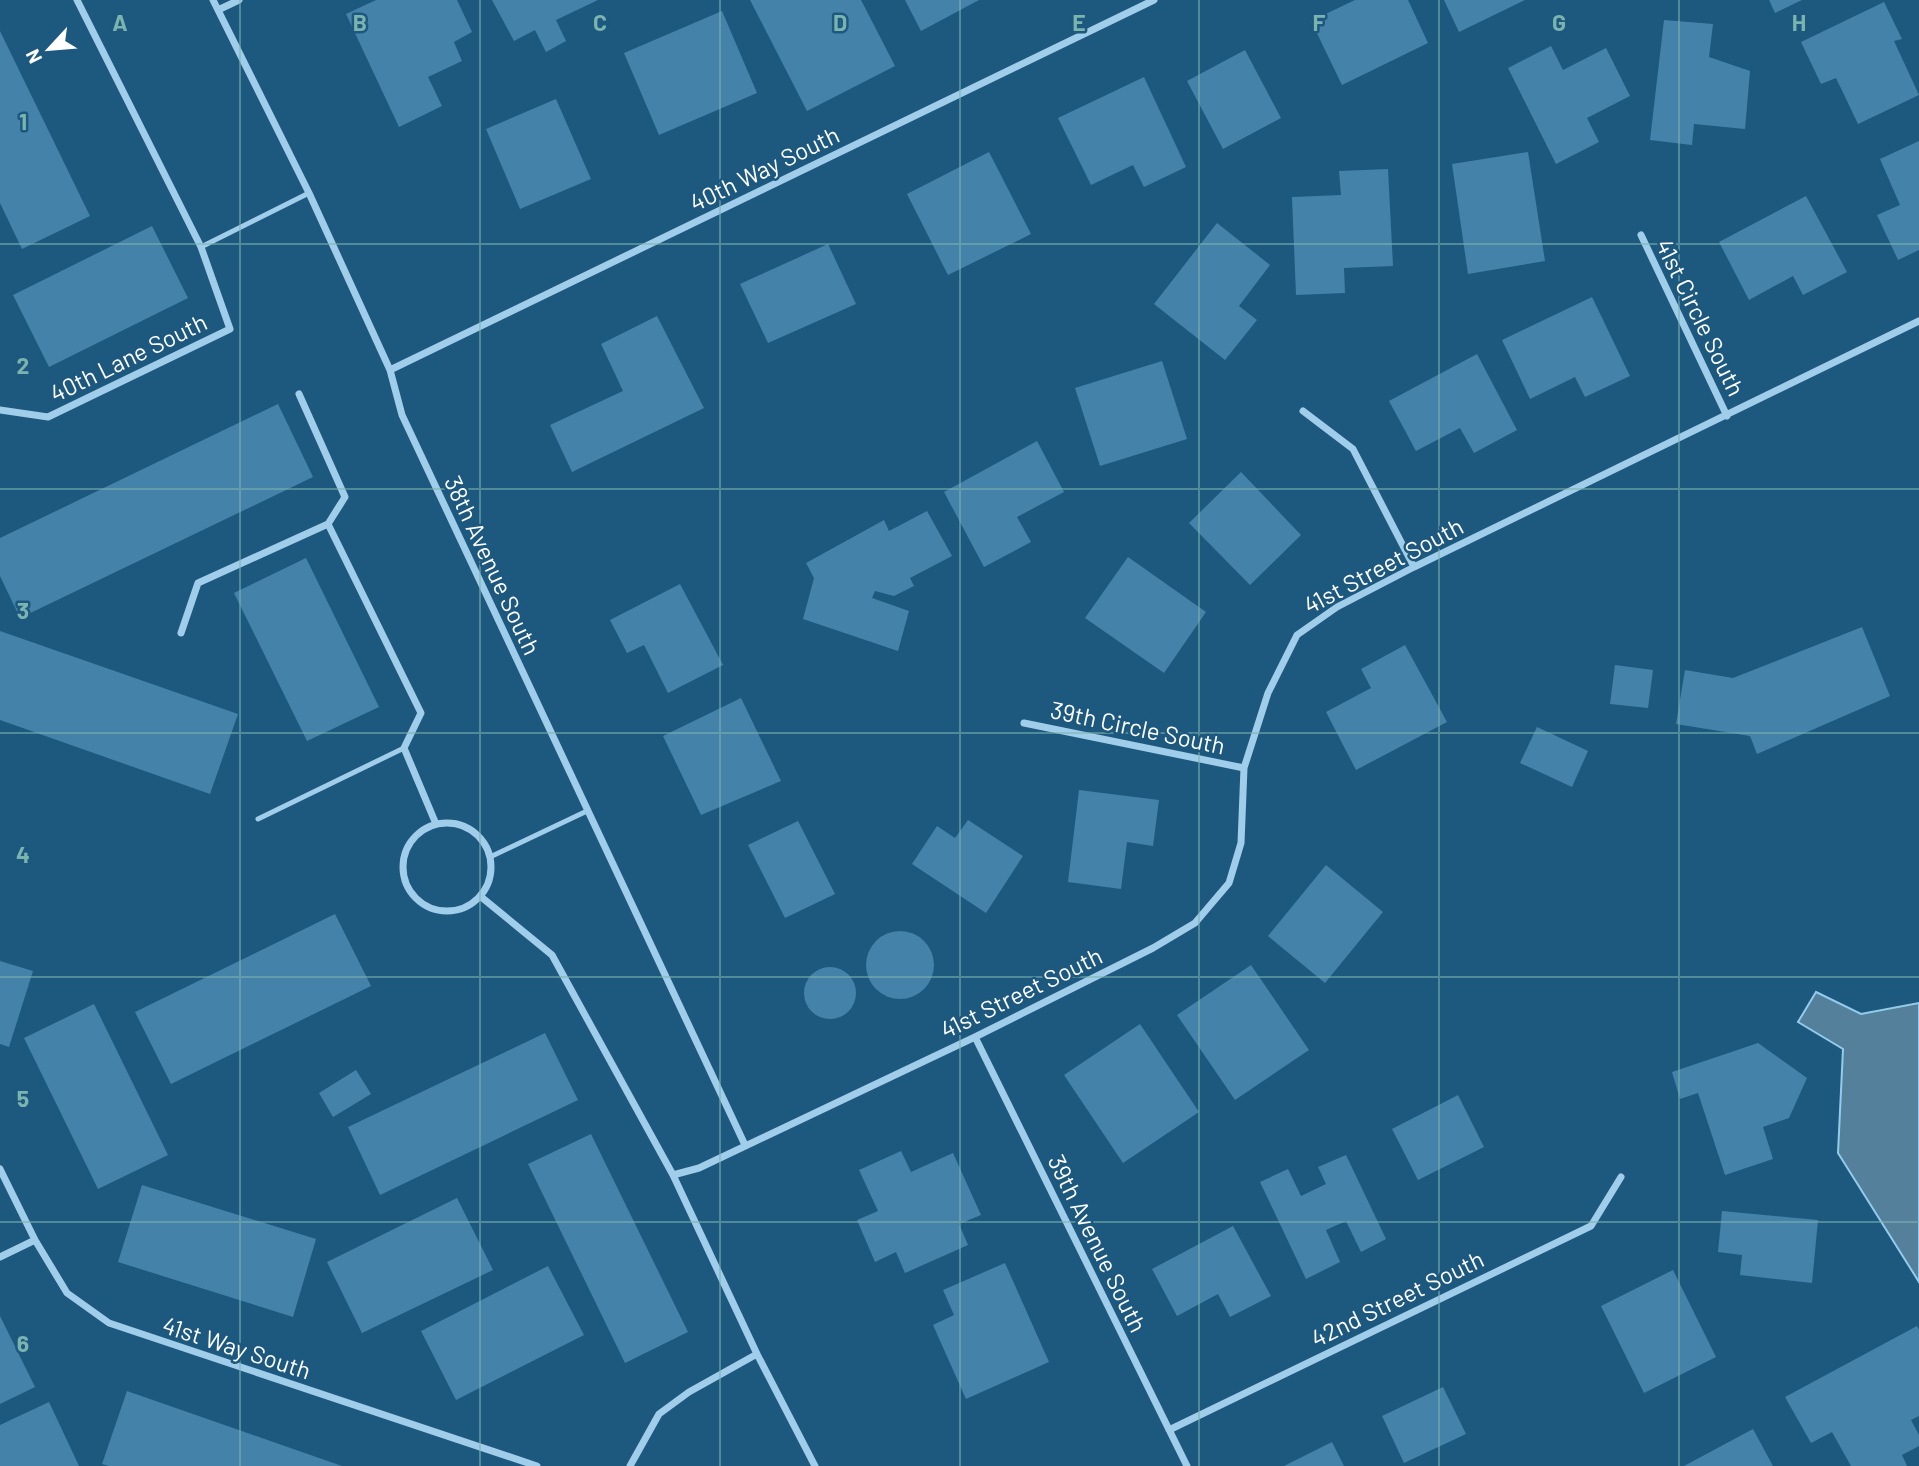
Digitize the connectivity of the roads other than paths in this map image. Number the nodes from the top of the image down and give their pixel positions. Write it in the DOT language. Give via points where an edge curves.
graph roads {
  1 [pos="77,0"];
  2 [pos="213,0"];
  3 [pos="239,0"];
  4 [pos="1154,0"];
  5 [pos="218,10"];
  6 [pos="309,192"];
  7 [pos="1641,235"];
  8 [pos="201,247"];
  9 [pos="1919,321"];
  10 [pos="390,370"];
  11 [pos="299,394"];
  12 [pos="0,410"];
  13 [pos="1303,411"];
  14 [pos="1727,416"];
  15 [pos="328,524"];
  16 [pos="1414,567"];
  17 [pos="181,633"];
  18 [pos="1024,723"];
  19 [pos="404,748"];
  20 [pos="1244,768"];
  21 [pos="587,811"];
  22 [pos="258,819"];
  23 [pos="436,824"];
  24 [pos="490,857"];
  25 [pos="480,896"];
  26 [pos="975,1037"];
  27 [pos="745,1145"];
  28 [pos="0,1169"];
  29 [pos="673,1175"];
  30 [pos="1621,1177"];
  31 [pos="35,1240"];
  32 [pos="0,1257"];
  33 [pos="757,1354"];
  34 [pos="1169,1430"];
  35 [pos="537,1466"];
  36 [pos="629,1466"];
  37 [pos="815,1466"];
  38 [pos="1187,1466"];
  1 -- 8 [label="street"];
  2 -- 5 [label="street, 38th Avenue South"];
  3 -- 5 [label="street"];
  4 -- 10 [label="street, 40th Way South"];
  5 -- 6 [label="street, 38th Avenue South"];
  6 -- 8 [label="lane"];
  6 -- 10 [label="street, 38th Avenue South"];
  7 -- 14 [label="street, 41st Circle South"];
  8 -- 12 [label="street, 40th Lane South" via="230,329 48,417"];
  9 -- 14 [label="street, 41st Street South"];
  10 -- 21 [label="street, 38th Avenue South" via="402,415"];
  11 -- 15 [label="street" via="345,497"];
  13 -- 16 [label="street" via="1353,449"];
  14 -- 16 [label="street, 41st Street South"];
  15 -- 17 [label="street" via="198,583"];
  15 -- 19 [label="street" via="421,713"];
  16 -- 20 [label="street, 41st Street South" via="1337,607 1297,635 1268,694"];
  18 -- 20 [label="street, 39th Circle South"];
  19 -- 22 [label="lane"];
  19 -- 23 [label="street"];
  20 -- 26 [label="street, 41st Street South" via="1241,843 1229,883 1195,923"];
  21 -- 24 [label="lane"];
  21 -- 27 [label="street, 38th Avenue South"];
  23 -- 24 [label="street" via="450,822 476,833"];
  23 -- 25 [label="street" via="423,829 405,852 405,874 414,895 425,905 454,911"];
  24 -- 25 [label="street" via="492,870"];
  25 -- 29 [label="street" via="552,955"];
  26 -- 27 [label="street, 41st Street South"];
  26 -- 34 [label="street, 39th Avenue South"];
  27 -- 29 [label="street, 41st Street South" via="699,1168"];
  28 -- 31 [label="street, 41st Way South"];
  29 -- 33 [label="street"];
  30 -- 34 [label="street, 42nd Street South" via="1591,1226"];
  31 -- 32 [label="street"];
  31 -- 35 [label="street, 41st Way South" via="67,1293 108,1323"];
  33 -- 36 [label="street" via="659,1414"];
  33 -- 37 [label="street"];
  34 -- 38 [label="street, 39th Avenue South"];
}
